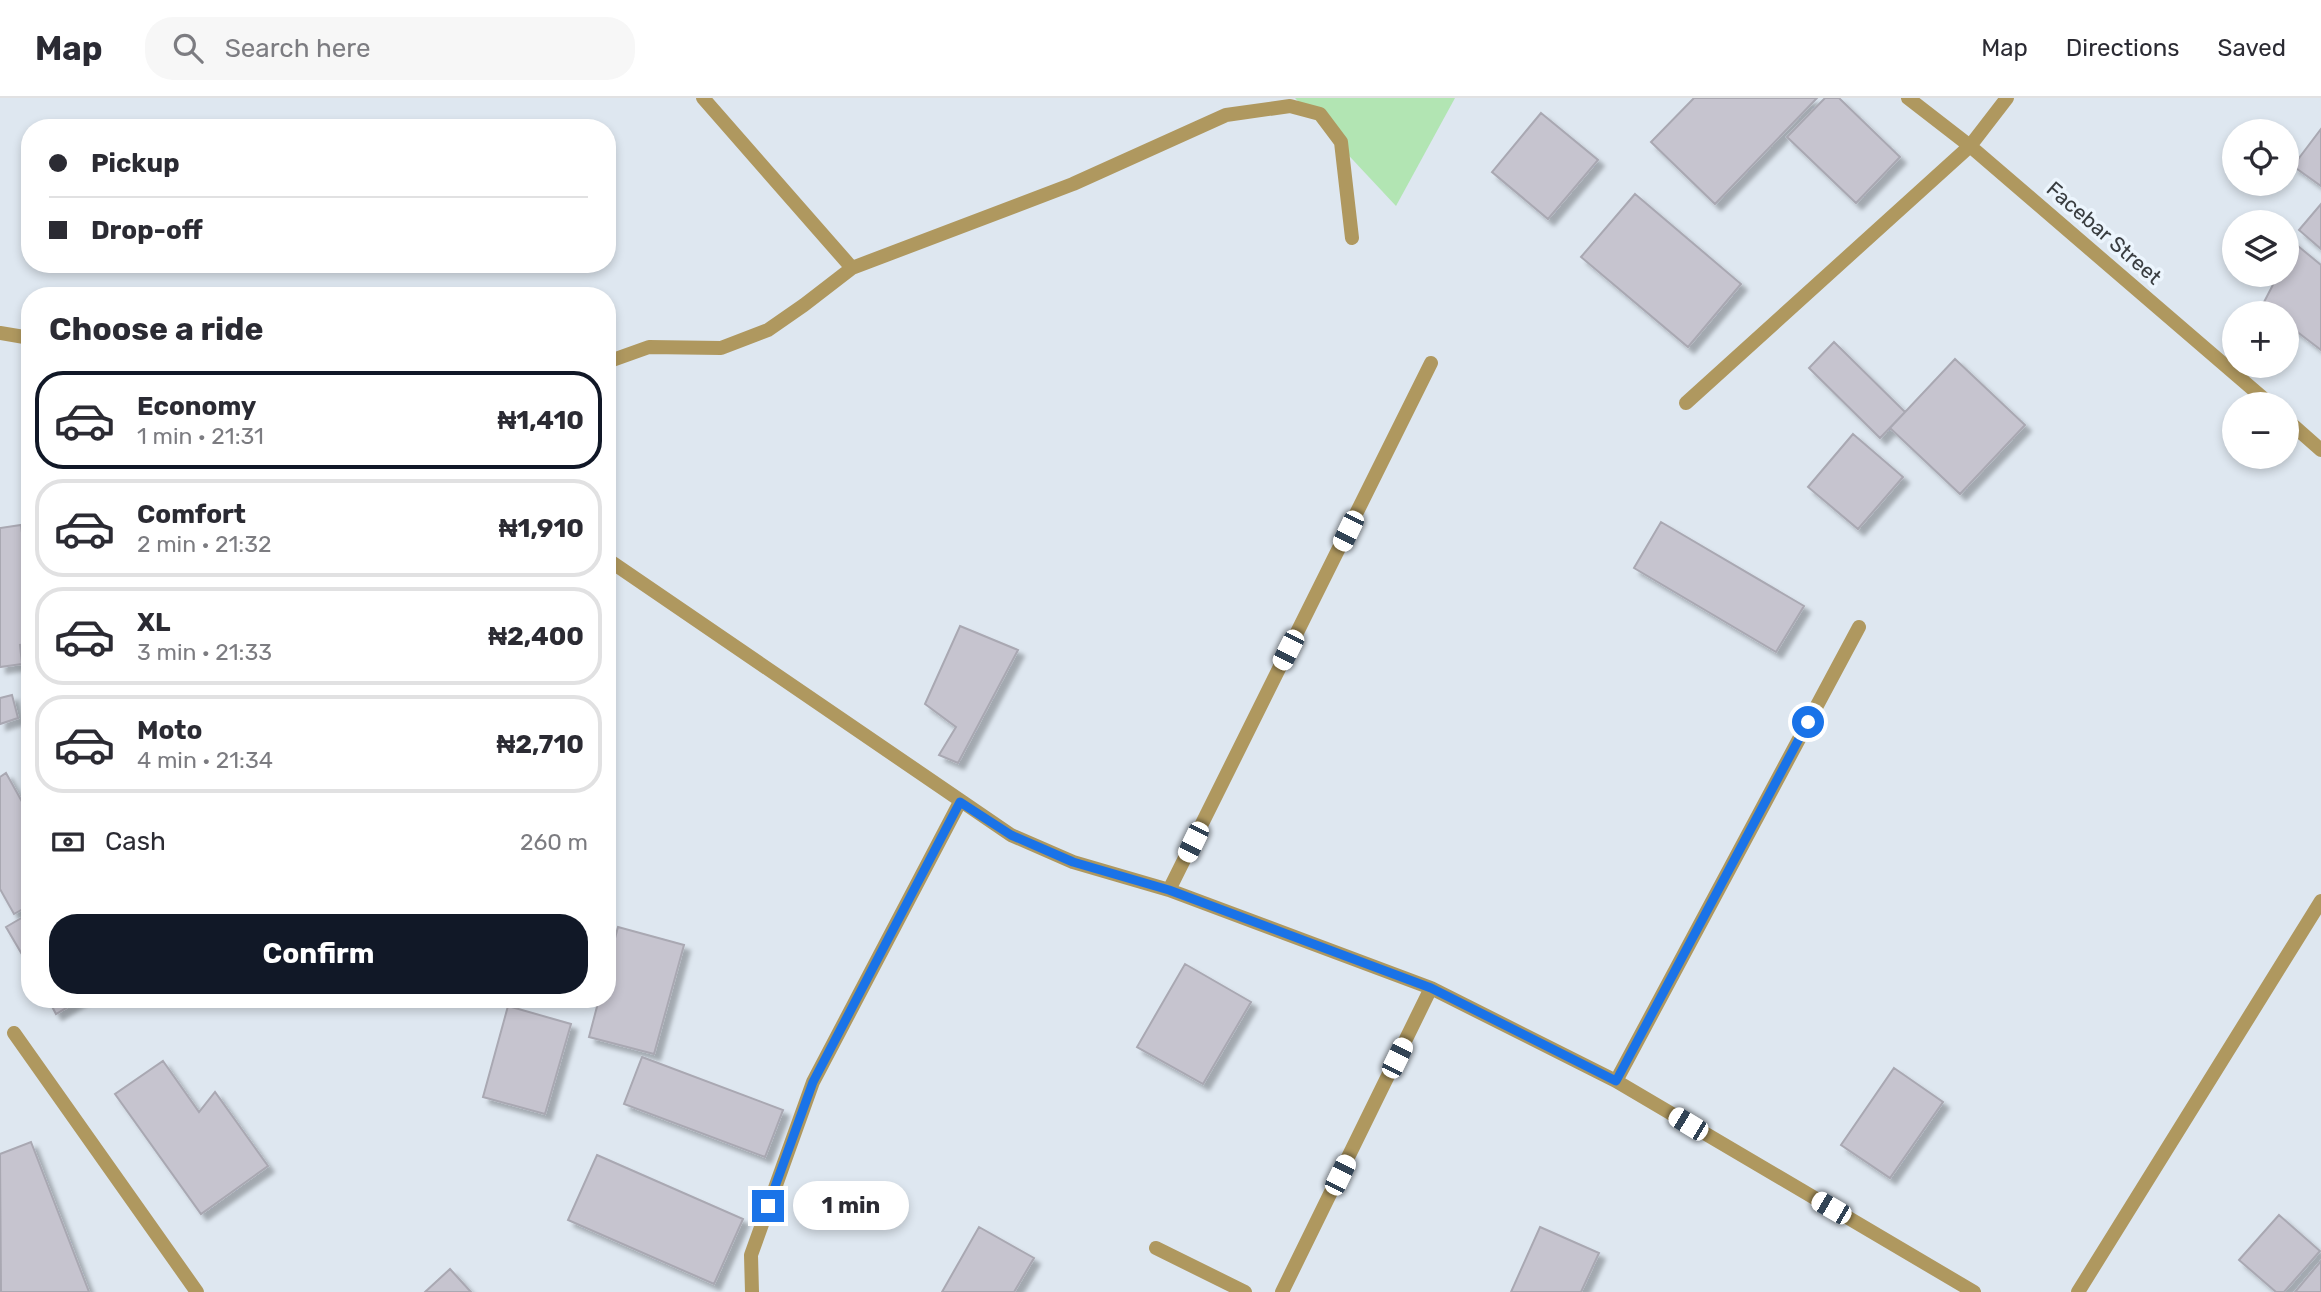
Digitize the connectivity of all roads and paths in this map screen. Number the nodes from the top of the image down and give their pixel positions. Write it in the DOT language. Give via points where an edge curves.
graph roads {
  1 [pos="703,98"];
  2 [pos="1908,98"];
  3 [pos="2007,98"];
  4 [pos="1970,146"];
  5 [pos="1352,238"];
  6 [pos="852,268"];
  7 [pos="0,333"];
  8 [pos="21,336"];
  9 [pos="616,359"];
  10 [pos="1431,363"];
  11 [pos="2256,392"];
  12 [pos="1686,403"];
  13 [pos="2299,431"];
  14 [pos="2321,450"];
  15 [pos="616,565"];
  16 [pos="1859,626"];
  17 [pos="960,802"];
  18 [pos="1169,890"];
  19 [pos="2321,901"];
  20 [pos="1431,988"];
  21 [pos="14,1033"];
  22 [pos="1616,1081"];
  23 [pos="1156,1248"];
  24 [pos="197,1292"];
  25 [pos="752,1292"];
  26 [pos="1245,1292"];
  27 [pos="1282,1292"];
  28 [pos="1974,1292"];
  29 [pos="2078,1292"];
  1 -- 6 [label="street"];
  2 -- 4 [label="street, Facebar Street"];
  3 -- 4 [label="street"];
  4 -- 11 [label="street, Facebar Street"];
  4 -- 12 [label="street"];
  5 -- 6 [label="street" via="1341,142 1320,114 1290,106 1226,114 1073,184"];
  6 -- 9 [label="street" via="768,330 721,348 649,346"];
  7 -- 8 [label="street"];
  10 -- 18 [label="street"];
  13 -- 14 [label="street"];
  15 -- 17 [label="street"];
  16 -- 22 [label="street"];
  17 -- 18 [label="street" via="1011,835 1073,862"];
  17 -- 25 [label="street" via="813,1082 751,1255"];
  18 -- 20 [label="street"];
  19 -- 29 [label="street"];
  20 -- 22 [label="street"];
  20 -- 27 [label="street"];
  21 -- 24 [label="street"];
  22 -- 28 [label="street"];
  23 -- 26 [label="street"];
}
